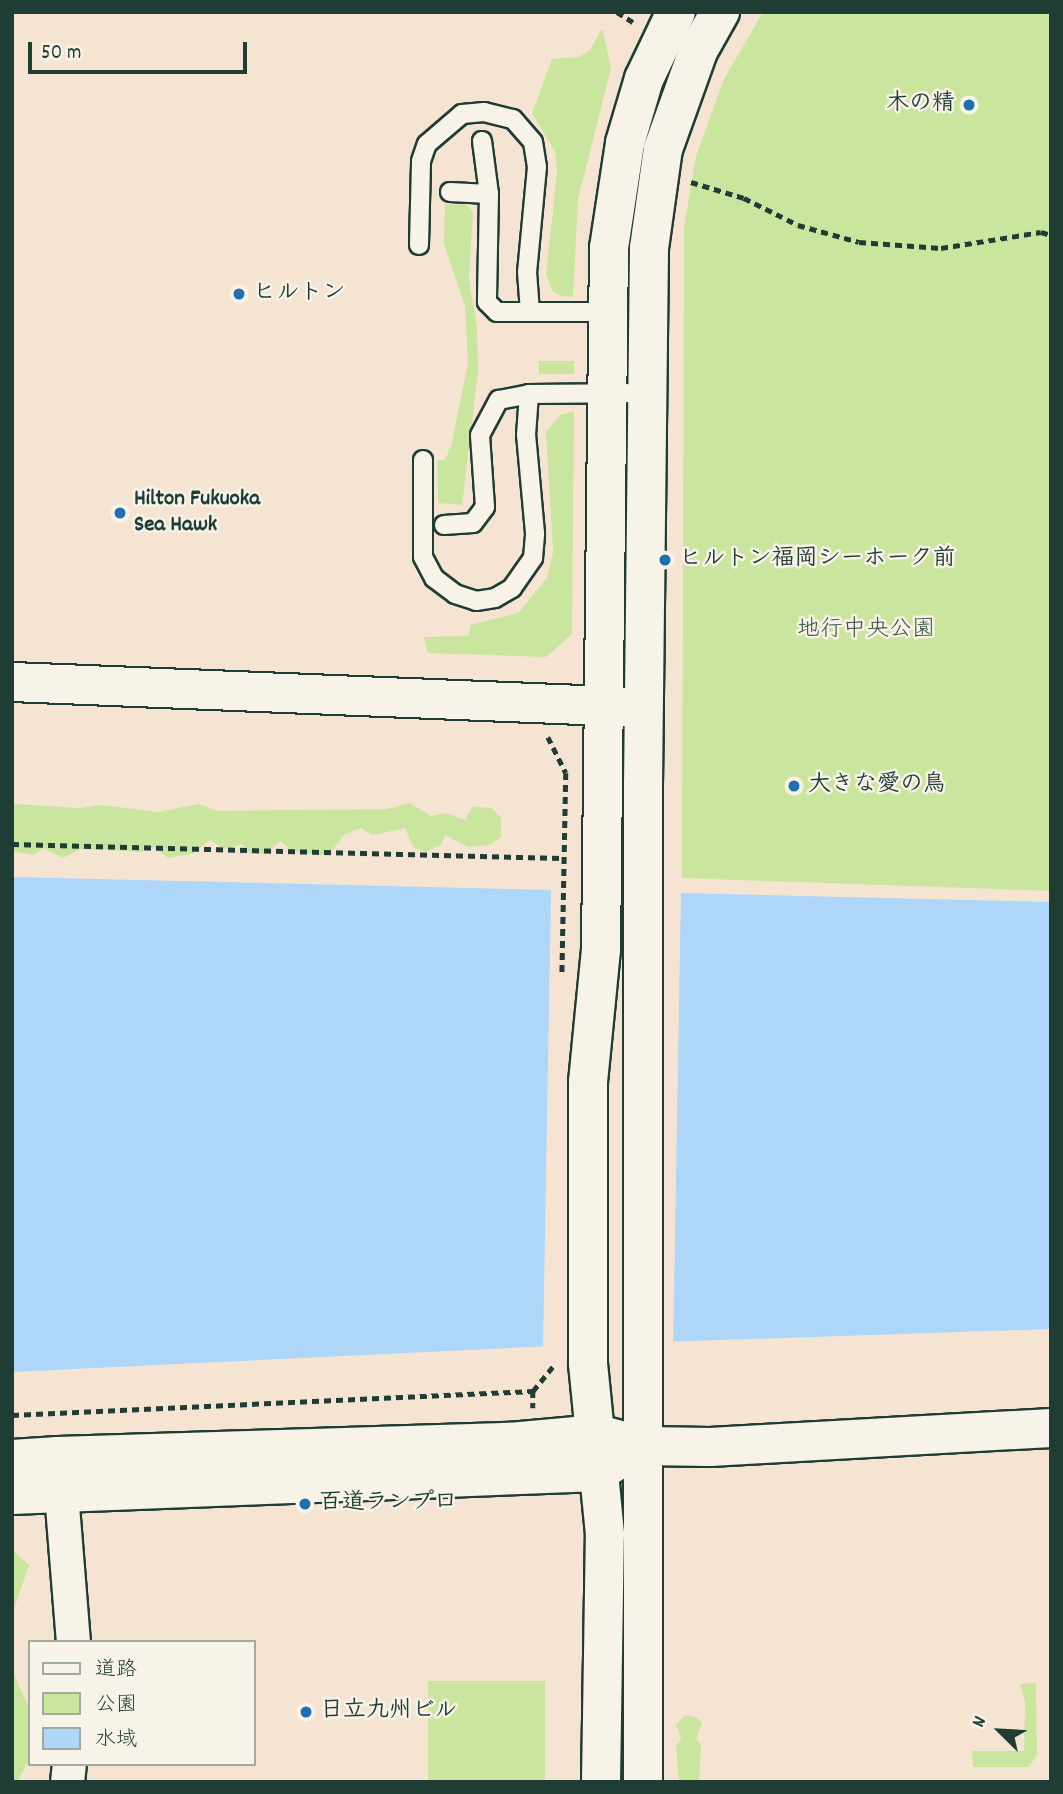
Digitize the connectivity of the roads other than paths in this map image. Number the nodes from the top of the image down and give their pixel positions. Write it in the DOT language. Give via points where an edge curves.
graph roads {
  1 [pos="676,12"];
  2 [pos="720,12"];
  3 [pos="482,141"];
  4 [pos="450,192"];
  5 [pos="489,194"];
  6 [pos="419,245"];
  7 [pos="646,309"];
  8 [pos="607,312"];
  9 [pos="530,313"];
  10 [pos="626,393"];
  11 [pos="529,394"];
  12 [pos="423,460"];
  13 [pos="444,525"];
  14 [pos="12,682"];
  15 [pos="606,704"];
  16 [pos="644,708"];
  17 [pos="1051,1428"];
  18 [pos="598,1434"];
  19 [pos="643,1446"];
  20 [pos="12,1459"];
  21 [pos="599,1472"];
  22 [pos="60,1475"];
  23 [pos="12,1494"];
  24 [pos="74,1640"];
  25 [pos="601,1782"];
  26 [pos="643,1782"];
  1 -- 8 [label="main road" via="645,79 625,143 613,202"];
  2 -- 7 [label="main road" via="682,90 655,185"];
  3 -- 5 [label="lane"];
  4 -- 5 [label="lane"];
  5 -- 9 [label="lane" via="487,302 497,312"];
  6 -- 9 [label="lane" via="421,161 427,144 461,114 496,114 524,126 533,142 537,167 527,272"];
  7 -- 8 [label="lane"];
  7 -- 10 [label="main road"];
  8 -- 9 [label="lane"];
  8 -- 10 [label="main road"];
  10 -- 11 [label="lane"];
  10 -- 15 [label="main road"];
  10 -- 16 [label="main road"];
  11 -- 12 [label="lane" via="526,435 533,558 512,589 475,601 455,594 434,578 423,557"];
  11 -- 13 [label="lane" via="499,400 480,435 485,507 473,523"];
  14 -- 15 [label="main road"];
  15 -- 16 [label="main road"];
  15 -- 18 [label="main road" via="601,950 588,1082 572,1363"];
  16 -- 19 [label="main road"];
  17 -- 19 [label="main road" via="710,1447"];
  18 -- 19 [label="main road"];
  18 -- 21 [label="main road"];
  18 -- 22 [label="main road"];
  19 -- 21 [label="main road"];
  19 -- 26 [label="main road"];
  20 -- 22 [label="main road"];
  21 -- 22 [label="main road"];
  21 -- 25 [label="main road" via="605,1535"];
  22 -- 23 [label="main road"];
  22 -- 24 [label="street"];
}
